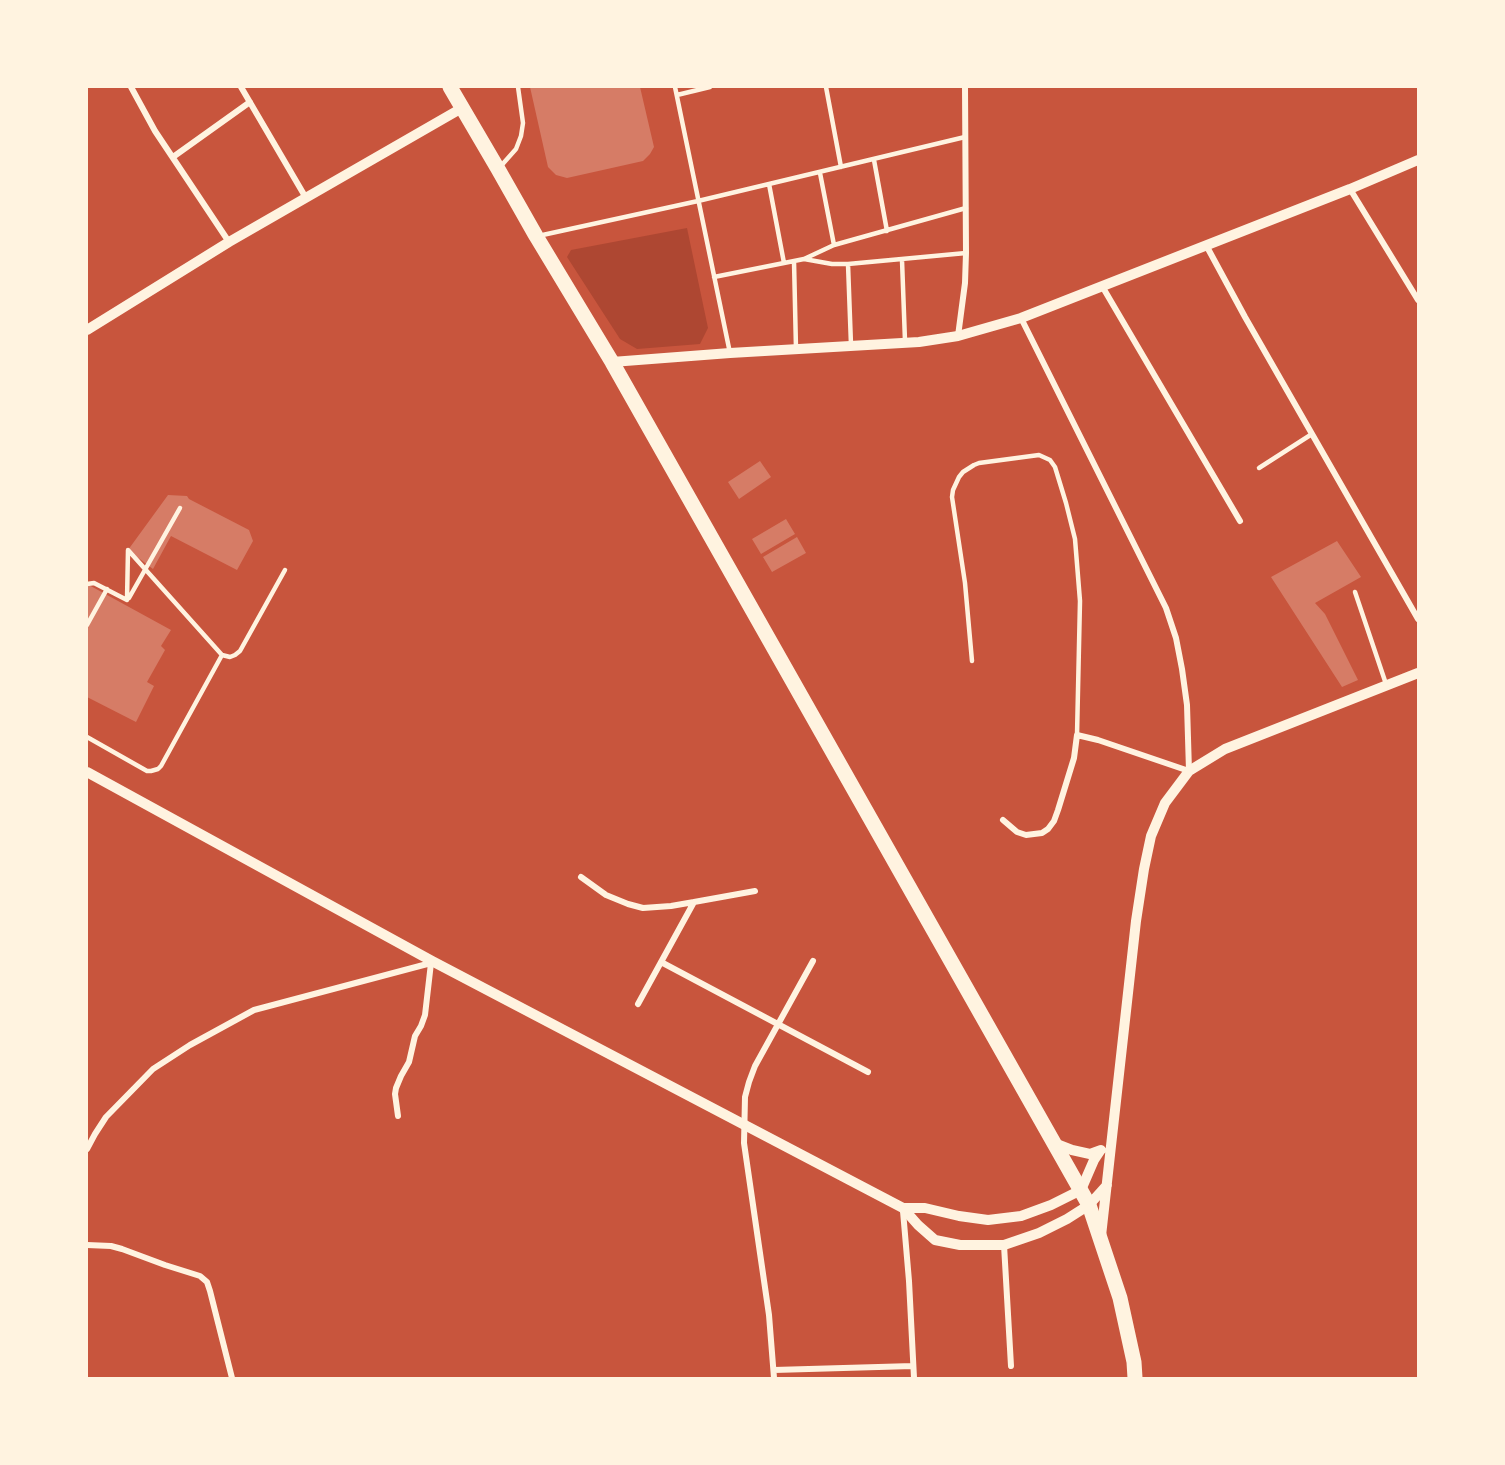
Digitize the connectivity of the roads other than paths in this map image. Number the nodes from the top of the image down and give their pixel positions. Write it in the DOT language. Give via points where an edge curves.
graph roads {
  1 [pos="131,87"];
  2 [pos="241,87"];
  3 [pos="450,87"];
  4 [pos="518,87"];
  5 [pos="675,87"];
  6 [pos="710,87"];
  7 [pos="826,87"];
  8 [pos="965,87"];
  9 [pos="677,96"];
  10 [pos="250,102"];
  11 [pos="462,108"];
  12 [pos="965,137"];
  13 [pos="173,157"];
  14 [pos="874,160"];
  15 [pos="1418,160"];
  16 [pos="841,167"];
  17 [pos="498,169"];
  18 [pos="820,172"];
  19 [pos="769,184"];
  20 [pos="1350,189"];
  21 [pos="306,198"];
  22 [pos="698,201"];
  23 [pos="966,208"];
  24 [pos="887,231"];
  25 [pos="536,236"];
  26 [pos="229,242"];
  27 [pos="834,244"];
  28 [pos="1206,245"];
  29 [pos="966,253"];
  30 [pos="804,260"];
  31 [pos="902,260"];
  32 [pos="794,261"];
  33 [pos="784,263"];
  34 [pos="848,264"];
  35 [pos="714,277"];
  36 [pos="1102,286"];
  37 [pos="1418,300"];
  38 [pos="1021,318"];
  39 [pos="87,330"];
  40 [pos="958,336"];
  41 [pos="905,343"];
  42 [pos="851,346"];
  43 [pos="796,349"];
  44 [pos="730,353"];
  45 [pos="612,362"];
  46 [pos="1312,434"];
  47 [pos="1259,468"];
  48 [pos="180,508"];
  49 [pos="1240,521"];
  50 [pos="285,570"];
  51 [pos="87,584"];
  52 [pos="107,589"];
  53 [pos="1355,592"];
  54 [pos="127,600"];
  55 [pos="1418,619"];
  56 [pos="87,625"];
  57 [pos="222,655"];
  58 [pos="972,661"];
  59 [pos="1418,673"];
  60 [pos="1386,684"];
  61 [pos="1077,735"];
  62 [pos="87,737"];
  63 [pos="1190,771"];
  64 [pos="87,772"];
  65 [pos="1003,820"];
  66 [pos="581,877"];
  67 [pos="755,891"];
  68 [pos="694,902"];
  69 [pos="813,961"];
  70 [pos="432,962"];
  71 [pos="661,962"];
  72 [pos="638,1004"];
  73 [pos="778,1024"];
  74 [pos="868,1072"];
  75 [pos="398,1116"];
  76 [pos="744,1124"];
  77 [pos="1054,1143"];
  78 [pos="1112,1143"];
  79 [pos="87,1149"];
  80 [pos="1100,1151"];
  81 [pos="1107,1185"];
  82 [pos="1081,1190"];
  83 [pos="1089,1205"];
  84 [pos="903,1208"];
  85 [pos="1101,1238"];
  86 [pos="87,1245"];
  87 [pos="1004,1245"];
  88 [pos="914,1366"];
  89 [pos="1011,1366"];
  90 [pos="774,1370"];
  91 [pos="232,1378"];
  92 [pos="774,1378"];
  93 [pos="914,1378"];
  94 [pos="1135,1378"];
  1 -- 13 [label="street"];
  2 -- 10 [label="street"];
  3 -- 11 [label="main road"];
  4 -- 17 [label="lane" via="524,123 521,136 516,149"];
  5 -- 9 [label="lane"];
  6 -- 9 [label="lane"];
  7 -- 16 [label="lane"];
  8 -- 12 [label="street"];
  9 -- 22 [label="lane"];
  10 -- 13 [label="street"];
  10 -- 21 [label="street"];
  11 -- 17 [label="main road"];
  11 -- 21 [label="street"];
  12 -- 14 [label="lane"];
  12 -- 23 [label="street"];
  13 -- 26 [label="street"];
  14 -- 16 [label="lane"];
  14 -- 24 [label="lane"];
  15 -- 20 [label="street"];
  16 -- 18 [label="lane"];
  17 -- 25 [label="main road"];
  18 -- 19 [label="lane"];
  18 -- 27 [label="lane"];
  19 -- 22 [label="lane"];
  19 -- 33 [label="lane"];
  20 -- 28 [label="street"];
  20 -- 37 [label="street"];
  21 -- 26 [label="street"];
  22 -- 25 [label="lane"];
  22 -- 35 [label="lane"];
  23 -- 24 [label="lane"];
  23 -- 29 [label="street"];
  24 -- 27 [label="lane"];
  25 -- 45 [label="main road"];
  26 -- 39 [label="street"];
  27 -- 30 [label="lane"];
  28 -- 36 [label="street"];
  28 -- 46 [label="street"];
  29 -- 31 [label="lane"];
  29 -- 40 [label="street"];
  30 -- 32 [label="lane"];
  30 -- 34 [label="lane"];
  31 -- 34 [label="lane"];
  31 -- 41 [label="lane"];
  32 -- 33 [label="lane"];
  32 -- 43 [label="lane"];
  33 -- 35 [label="lane"];
  34 -- 42 [label="lane"];
  35 -- 44 [label="lane"];
  36 -- 38 [label="street"];
  36 -- 49 [label="street"];
  38 -- 40 [label="street"];
  38 -- 63 [label="street" via="1166,608 1182,669"];
  40 -- 41 [label="street"];
  41 -- 42 [label="street"];
  42 -- 43 [label="street"];
  43 -- 44 [label="street"];
  44 -- 45 [label="street"];
  45 -- 77 [label="main road"];
  46 -- 47 [label="lane"];
  46 -- 55 [label="street"];
  48 -- 54 [label="lane"];
  50 -- 57 [label="lane" via="240,651 230,657"];
  51 -- 52 [label="lane"];
  52 -- 54 [label="lane"];
  52 -- 56 [label="lane"];
  53 -- 60 [label="lane"];
  54 -- 57 [label="lane" via="128,550"];
  57 -- 62 [label="lane" via="161,766 155,770 147,771"];
  58 -- 61 [label="lane" via="953,490 963,472 974,465 1039,455 1055,466 1075,539 1080,601"];
  59 -- 60 [label="street"];
  60 -- 63 [label="street" via="1225,749"];
  61 -- 63 [label="street"];
  61 -- 65 [label="street" via="1058,810 1048,829 1026,836"];
  63 -- 78 [label="street" via="1165,803 1151,836 1144,869"];
  64 -- 70 [label="street"];
  66 -- 68 [label="street" via="606,895 643,908"];
  67 -- 68 [label="street"];
  68 -- 71 [label="street"];
  69 -- 73 [label="street"];
  70 -- 75 [label="street" via="422,1026 396,1088"];
  70 -- 76 [label="street"];
  70 -- 79 [label="street" via="254,1010 153,1069 106,1117"];
  71 -- 72 [label="street"];
  71 -- 73 [label="street"];
  73 -- 74 [label="street"];
  73 -- 76 [label="street" via="748,1082"];
  76 -- 84 [label="street"];
  76 -- 90 [label="street"];
  77 -- 80 [label="street" via="1090,1154"];
  77 -- 82 [label="main road"];
  78 -- 80 [label="street"];
  78 -- 81 [label="street"];
  80 -- 82 [label="street"];
  81 -- 83 [label="street"];
  81 -- 85 [label="street"];
  82 -- 83 [label="main road"];
  82 -- 84 [label="street" via="1021,1216 988,1220 925,1208"];
  83 -- 85 [label="main road"];
  83 -- 87 [label="street" via="1039,1233"];
  84 -- 87 [label="street" via="935,1240 960,1245"];
  84 -- 88 [label="street"];
  85 -- 94 [label="main road" via="1120,1298"];
  86 -- 91 [label="street" via="122,1249 200,1276 207,1282"];
  87 -- 89 [label="street"];
  88 -- 90 [label="street"];
  88 -- 93 [label="street"];
  90 -- 92 [label="street"];
}
